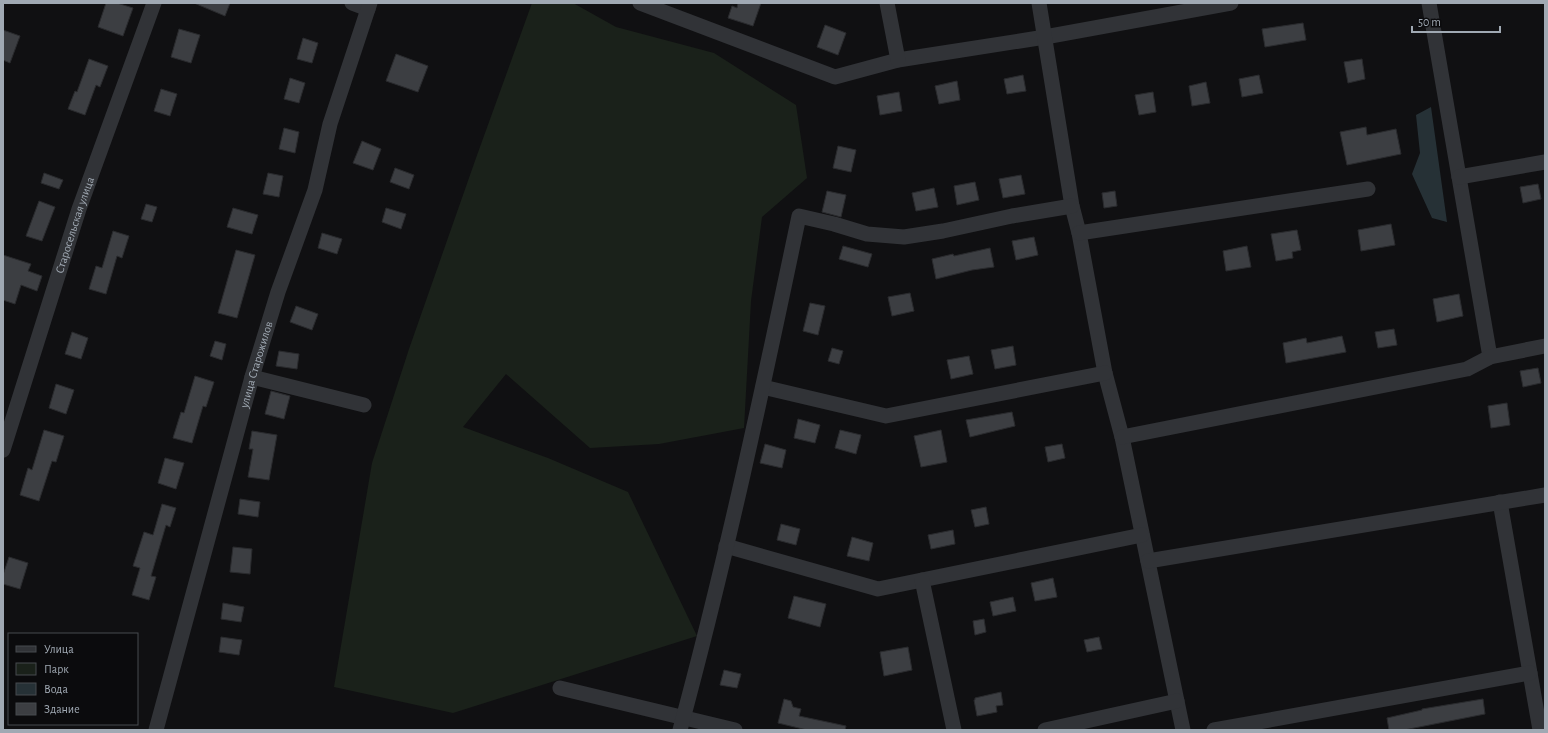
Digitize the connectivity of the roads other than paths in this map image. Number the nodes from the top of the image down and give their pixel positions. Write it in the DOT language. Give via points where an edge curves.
graph roads {
  1 [pos="154,3"];
  2 [pos="352,3"];
  3 [pos="640,3"];
  4 [pos="887,3"];
  5 [pos="1039,3"];
  6 [pos="1231,3"];
  7 [pos="1429,3"];
  8 [pos="369,6"];
  9 [pos="1045,37"];
  10 [pos="898,60"];
  11 [pos="1545,162"];
  12 [pos="1459,177"];
  13 [pos="1368,189"];
  14 [pos="1072,206"];
  15 [pos="1079,234"];
  16 [pos="1545,346"];
  17 [pos="1490,357"];
  18 [pos="1105,373"];
  19 [pos="252,377"];
  20 [pos="763,387"];
  21 [pos="364,405"];
  22 [pos="1122,437"];
  23 [pos="3,450"];
  24 [pos="1545,495"];
  25 [pos="1500,502"];
  26 [pos="1142,535"];
  27 [pos="726,546"];
  28 [pos="1148,561"];
  29 [pos="922,580"];
  30 [pos="1530,673"];
  31 [pos="560,688"];
  32 [pos="1177,701"];
  33 [pos="681,724"];
  34 [pos="156,730"];
  35 [pos="735,730"];
  36 [pos="954,730"];
  37 [pos="1045,730"];
  38 [pos="1183,730"];
  39 [pos="1214,730"];
  40 [pos="1540,730"];
  1 -- 23 [label="street, Старосельская улица" via="79,209"];
  2 -- 8 [label="street"];
  3 -- 10 [label="street" via="835,76"];
  4 -- 10 [label="street"];
  5 -- 9 [label="street"];
  6 -- 9 [label="street"];
  7 -- 12 [label="street"];
  8 -- 19 [label="street, улица Старожилов" via="330,124 315,190 278,292"];
  9 -- 10 [label="street"];
  9 -- 14 [label="street"];
  11 -- 12 [label="street"];
  12 -- 17 [label="street"];
  13 -- 15 [label="street"];
  14 -- 15 [label="street"];
  14 -- 20 [label="street" via="904,237 868,234 799,216"];
  15 -- 18 [label="street"];
  16 -- 17 [label="street"];
  17 -- 22 [label="street" via="1467,369"];
  18 -- 20 [label="street" via="886,416"];
  18 -- 22 [label="street"];
  19 -- 21 [label="street"];
  19 -- 34 [label="street, улица Старожилов"];
  20 -- 27 [label="street"];
  22 -- 26 [label="street"];
  24 -- 25 [label="street"];
  25 -- 28 [label="street"];
  25 -- 30 [label="street"];
  26 -- 28 [label="street"];
  26 -- 29 [label="street"];
  27 -- 29 [label="street" via="878,589"];
  27 -- 33 [label="street"];
  28 -- 32 [label="street"];
  29 -- 36 [label="street"];
  30 -- 39 [label="street"];
  30 -- 40 [label="street"];
  31 -- 33 [label="street"];
  32 -- 37 [label="street"];
  32 -- 38 [label="street"];
  33 -- 35 [label="street"];
}
